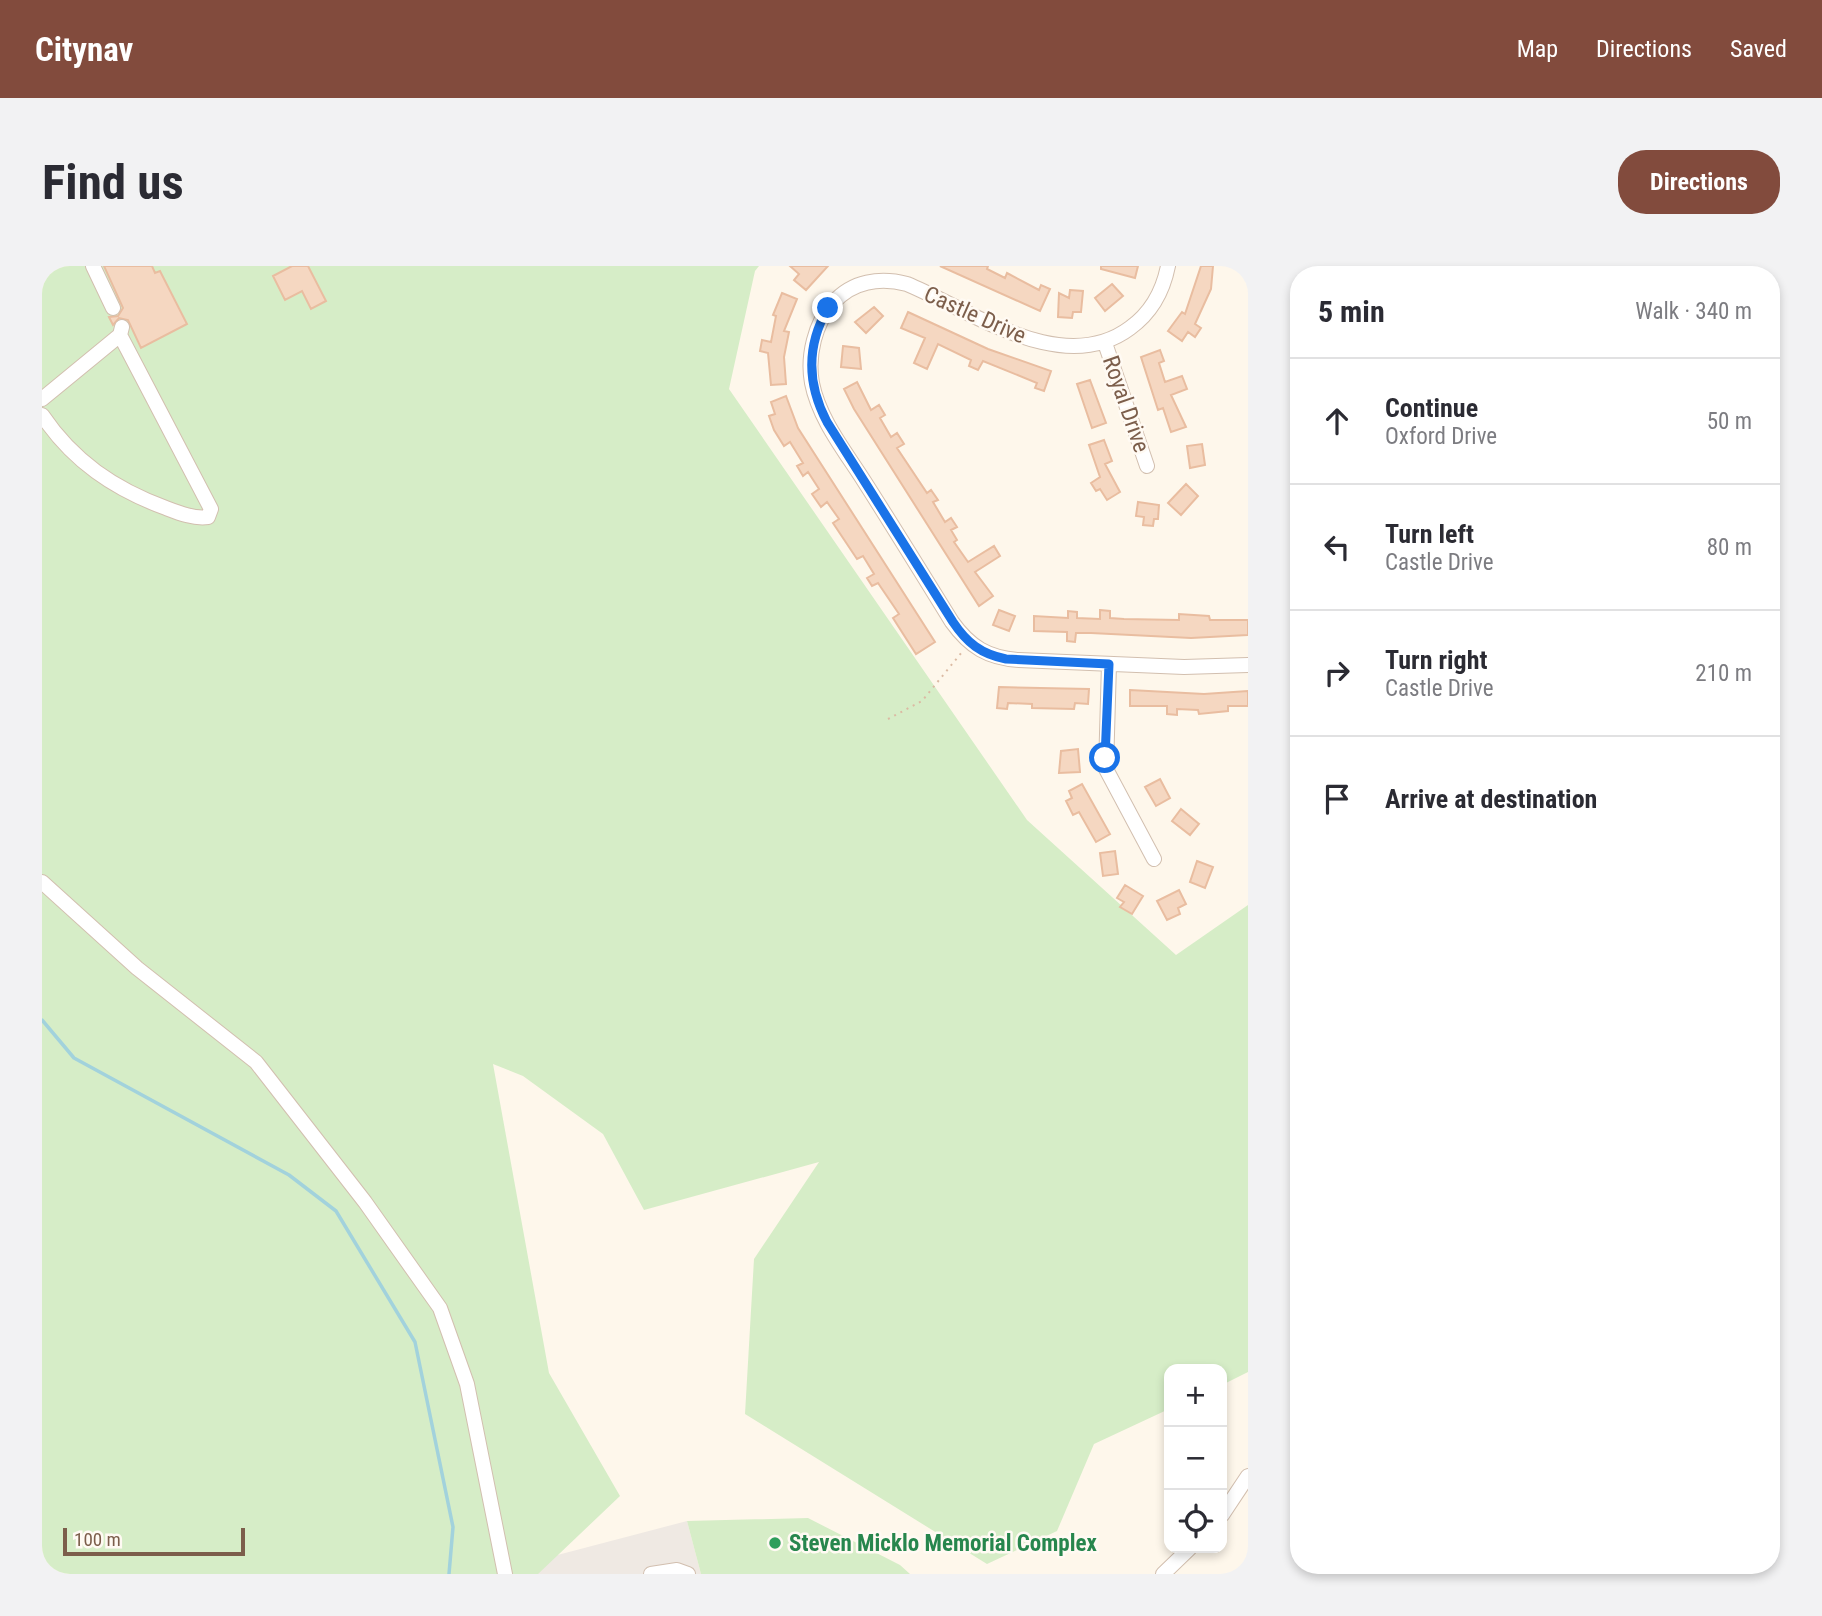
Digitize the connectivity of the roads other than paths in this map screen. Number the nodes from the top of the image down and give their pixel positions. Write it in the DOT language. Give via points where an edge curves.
graph roads {
  1 [pos="93,266"];
  2 [pos="1168,266"];
  3 [pos="113,308"];
  4 [pos="1104,343"];
  5 [pos="42,399"];
  6 [pos="42,415"];
  7 [pos="1147,466"];
  8 [pos="1109,664"];
  9 [pos="1248,664"];
  10 [pos="1154,859"];
  11 [pos="42,882"];
  12 [pos="1248,1476"];
  13 [pos="1227,1508"];
  14 [pos="1185,1553"];
  15 [pos="505,1574"];
  16 [pos="651,1574"];
  17 [pos="688,1574"];
  18 [pos="1163,1574"];
  1 -- 3 [label="street"];
  2 -- 4 [label="street, Castle Drive" via="1161,290 1146,314"];
  4 -- 7 [label="street, Royal Drive"];
  4 -- 8 [label="street, Castle Drive" via="1078,348 1042,344 896,281 859,285 837,299 822,318 811,371 821,410 969,643 1006,659"];
  5 -- 6 [label="street" via="121,330 211,509 208,517 177,513 137,498 71,452"];
  8 -- 9 [label="street, Castle Drive"];
  8 -- 10 [label="street" via="1106,769"];
  11 -- 15 [label="street" via="137,968 256,1062 440,1308 467,1384"];
  12 -- 13 [label="street"];
  14 -- 18 [label="street"];
  16 -- 17 [label="street" via="677,1570"];
}
